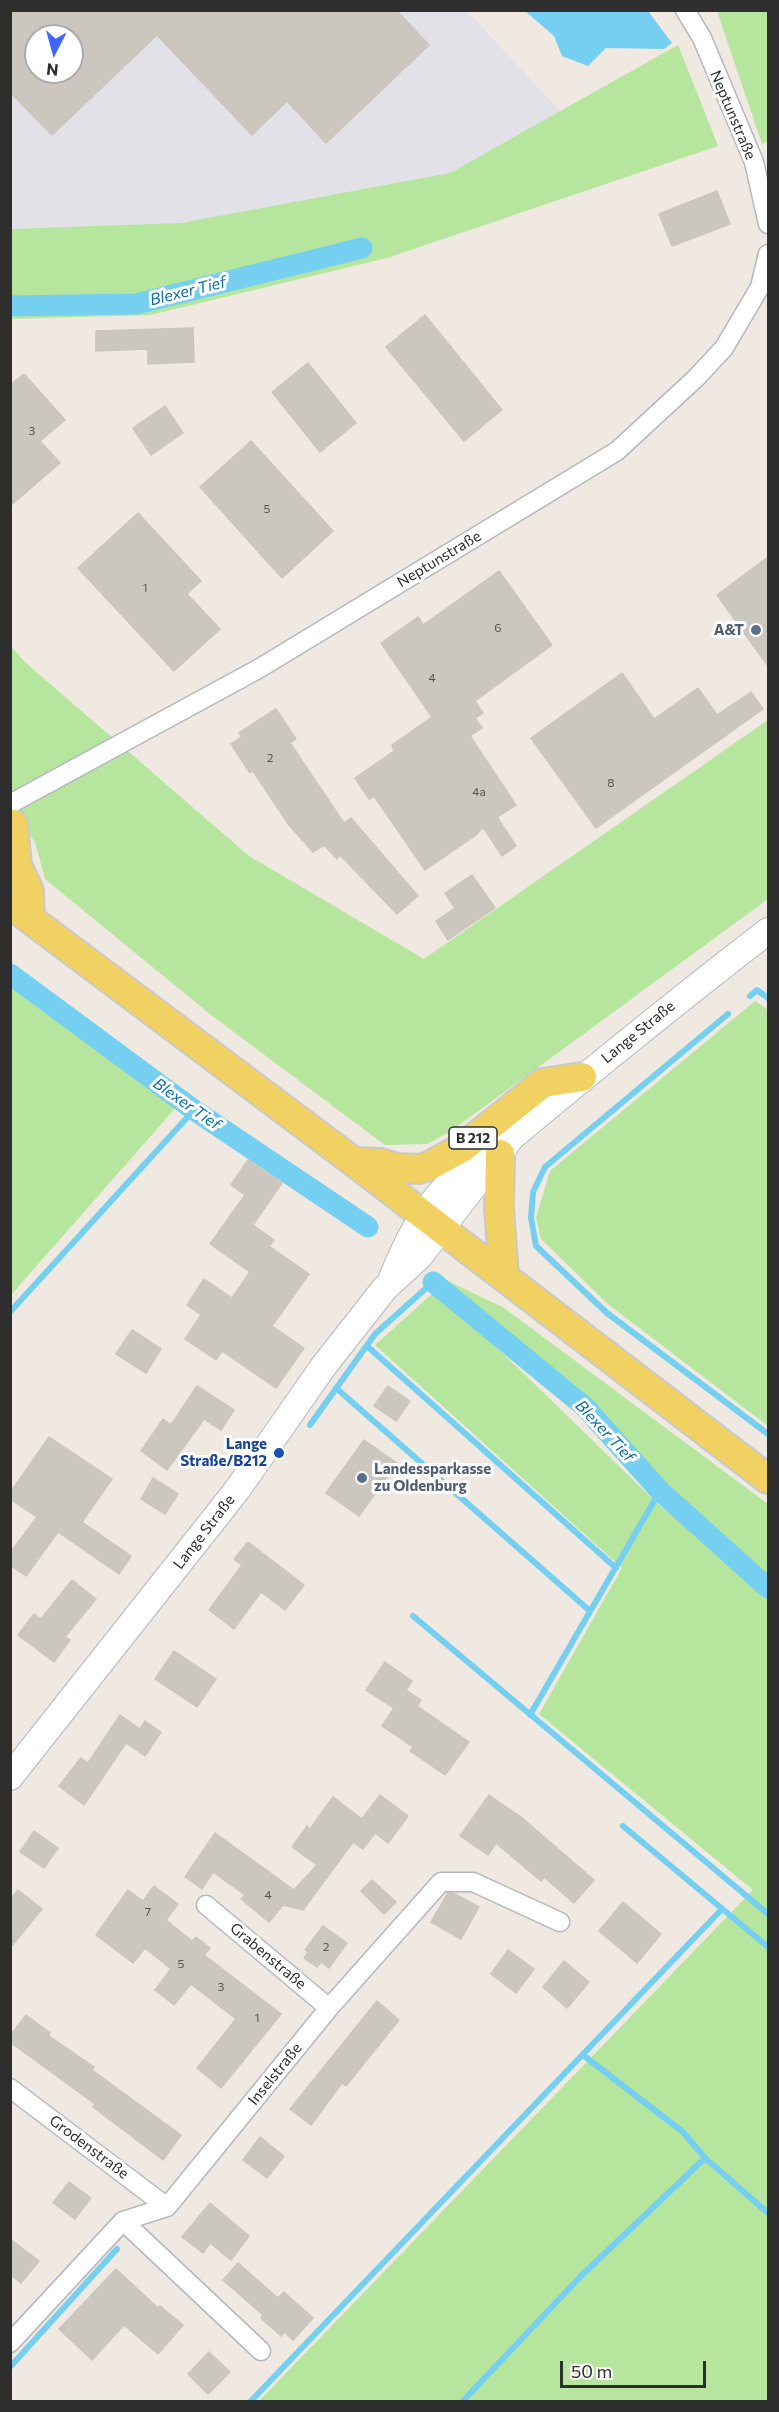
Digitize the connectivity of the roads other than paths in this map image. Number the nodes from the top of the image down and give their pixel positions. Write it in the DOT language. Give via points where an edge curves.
graph roads {
  1 [pos="685,10"];
  2 [pos="768,224"];
  3 [pos="768,254"];
  4 [pos="11,818"];
  5 [pos="20,911"];
  6 [pos="768,932"];
  7 [pos="582,1077"];
  8 [pos="506,1146"];
  9 [pos="354,1162"];
  10 [pos="433,1223"];
  11 [pos="504,1276"];
  12 [pos="768,1479"];
  13 [pos="10,1777"];
  14 [pos="207,1905"];
  15 [pos="560,1922"];
  16 [pos="329,2008"];
  17 [pos="10,2088"];
  18 [pos="167,2207"];
  19 [pos="123,2221"];
  20 [pos="10,2343"];
  21 [pos="261,2352"];
  1 -- 2 [label="street, Neptunstraße" via="702,38 754,162"];
  3 -- 4 [label="street, Neptunstraße" via="760,287 724,348 617,450 260,668 40,789"];
  4 -- 5 [label="main road" via="17,865 29,891"];
  5 -- 9 [label="main road"];
  6 -- 7 [label="street, Lange Straße"];
  7 -- 8 [label="street, Lange Straße"];
  7 -- 9 [label="main road, B 212" via="543,1083 462,1148 429,1167 396,1168"];
  8 -- 10 [label="street, Lange Straße"];
  8 -- 11 [label="main road, B 212" via="500,1208"];
  9 -- 10 [label="main road"];
  10 -- 11 [label="main road"];
  10 -- 13 [label="street, Lange Straße" via="418,1257 391,1281 323,1367 237,1490"];
  11 -- 12 [label="main road"];
  14 -- 16 [label="street, Grabenstraße"];
  15 -- 16 [label="street, Inselstraße" via="473,1882 441,1882"];
  16 -- 18 [label="street, Inselstraße"];
  17 -- 18 [label="street, Grodenstraße"];
  18 -- 19 [label="street"];
  19 -- 20 [label="street"];
  19 -- 21 [label="street"];
}
